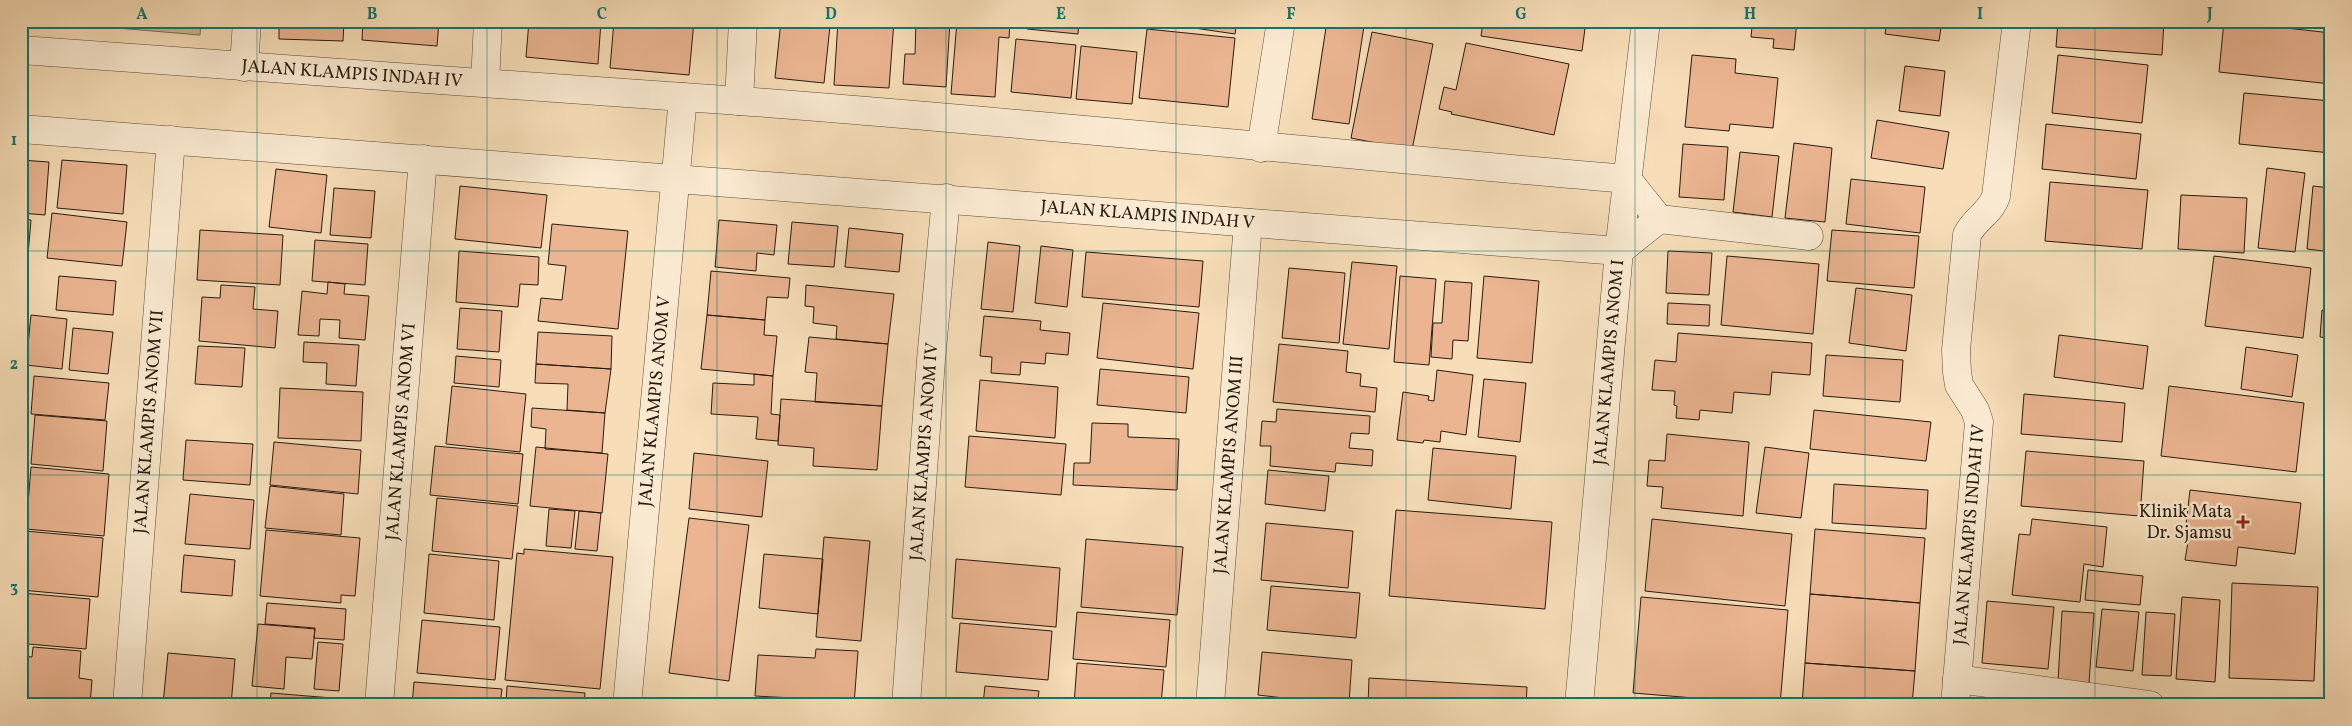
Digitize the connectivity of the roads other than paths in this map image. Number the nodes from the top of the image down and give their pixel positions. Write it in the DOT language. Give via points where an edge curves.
graph roads {
  1 [pos="246,21"];
  2 [pos="488,21"];
  3 [pos="743,21"];
  4 [pos="1282,21"];
  5 [pos="1646,21"];
  6 [pos="2017,21"];
  7 [pos="21,50"];
  8 [pos="244,67"];
  9 [pos="485,83"];
  10 [pos="739,101"];
  11 [pos="683,105"];
  12 [pos="21,129"];
  13 [pos="171,140"];
  14 [pos="1261,148"];
  15 [pos="422,159"];
  16 [pos="677,172"];
  17 [pos="1626,179"];
  18 [pos="946,198"];
  19 [pos="1659,219"];
  20 [pos="1248,223"];
  21 [pos="1809,236"];
  22 [pos="1618,251"];
  23 [pos="1956,692"];
  24 [pos="127,705"];
  25 [pos="379,705"];
  26 [pos="628,705"];
  27 [pos="906,705"];
  28 [pos="1210,705"];
  29 [pos="1579,705"];
  30 [pos="2150,705"];
  1 -- 8 [label="street"];
  2 -- 9 [label="street"];
  3 -- 10 [label="street"];
  4 -- 14 [label="street"];
  5 -- 17 [label="street, JALAN KLAMPIS ANOM I"];
  6 -- 23 [label="street, JALAN KLAMPIS INDAH IV" via="1996,196 1994,204 1971,226 1967,235 1956,350 1959,385 1979,422"];
  7 -- 8 [label="street, JALAN KLAMPIS INDAH IV"];
  8 -- 9 [label="street, JALAN KLAMPIS INDAH IV"];
  9 -- 11 [label="street, JALAN KLAMPIS INDAH IV"];
  10 -- 11 [label="street"];
  10 -- 14 [label="street"];
  11 -- 16 [label="street, JALAN KLAMPIS ANOM V"];
  12 -- 13 [label="street"];
  13 -- 15 [label="street"];
  13 -- 24 [label="street, JALAN KLAMPIS ANOM VII"];
  14 -- 17 [label="street"];
  15 -- 16 [label="street"];
  15 -- 25 [label="street, JALAN KLAMPIS ANOM VI"];
  16 -- 18 [label="street, JALAN KLAMPIS INDAH V"];
  16 -- 26 [label="street, JALAN KLAMPIS ANOM V"];
  17 -- 19 [label="street"];
  17 -- 22 [label="street, JALAN KLAMPIS ANOM I"];
  18 -- 20 [label="street, JALAN KLAMPIS INDAH V"];
  18 -- 27 [label="street, JALAN KLAMPIS ANOM IV"];
  19 -- 21 [label="street"];
  19 -- 22 [label="street"];
  20 -- 22 [label="street, JALAN KLAMPIS INDAH V"];
  20 -- 28 [label="street, JALAN KLAMPIS ANOM III"];
  22 -- 29 [label="street, JALAN KLAMPIS ANOM I"];
  23 -- 30 [label="street"];
}
